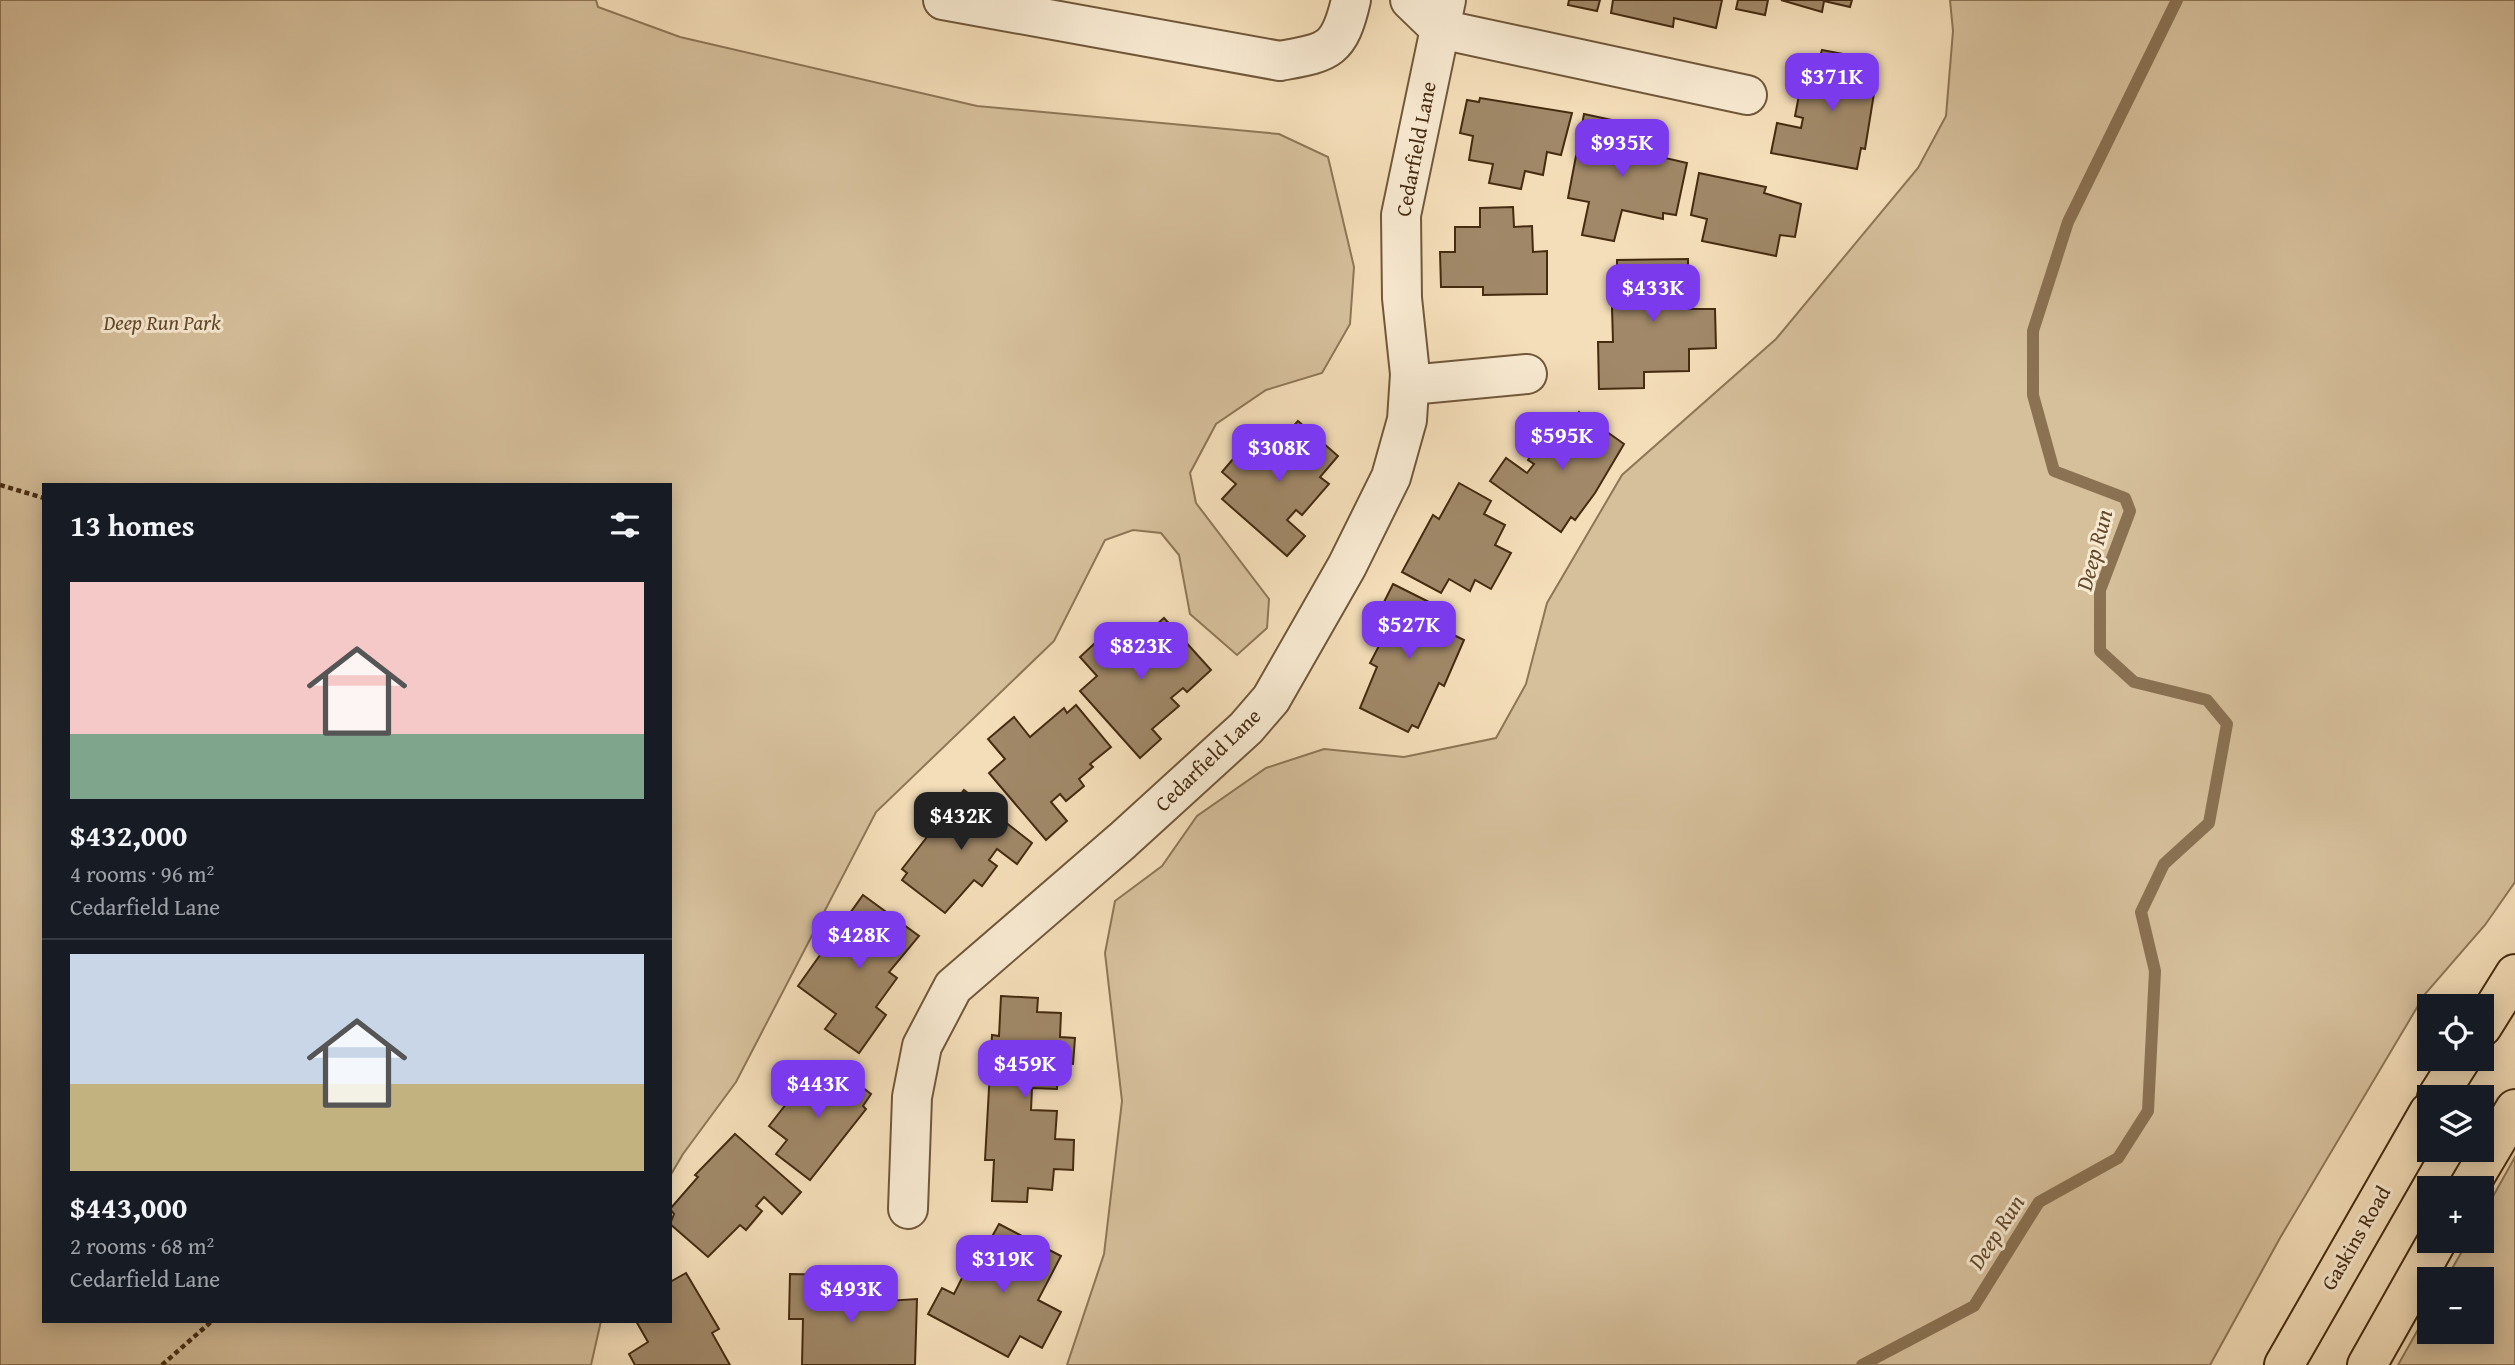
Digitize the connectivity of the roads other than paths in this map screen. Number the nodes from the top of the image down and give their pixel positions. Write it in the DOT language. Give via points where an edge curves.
graph roads {
  1 [pos="943,0"];
  2 [pos="1351,0"];
  3 [pos="1410,0"];
  4 [pos="1443,14"];
  5 [pos="1747,95"];
  6 [pos="1527,374"];
  7 [pos="1409,385"];
  8 [pos="2515,974"];
  9 [pos="2494,1008"];
  10 [pos="2515,1109"];
  11 [pos="2417,1133"];
  12 [pos="2475,1176"];
  13 [pos="908,1209"];
  14 [pos="2430,1253"];
  15 [pos="2284,1365"];
  16 [pos="2367,1365"];
  1 -- 2 [label="street" via="1280,61 1324,53 1345,28"];
  3 -- 4 [label="street"];
  4 -- 5 [label="street"];
  4 -- 7 [label="street, Cedarfield Lane" via="1401,215"];
  6 -- 7 [label="street"];
  7 -- 13 [label="street, Cedarfield Lane" via="1408,420 1391,477 1347,566 1271,699 1246,728 1122,841 953,987 922,1046 912,1097"];
  8 -- 9 [label="main road"];
  10 -- 12 [label="main road"];
  11 -- 15 [label="main road, Gaskins Road"];
  14 -- 16 [label="main road"];
}
